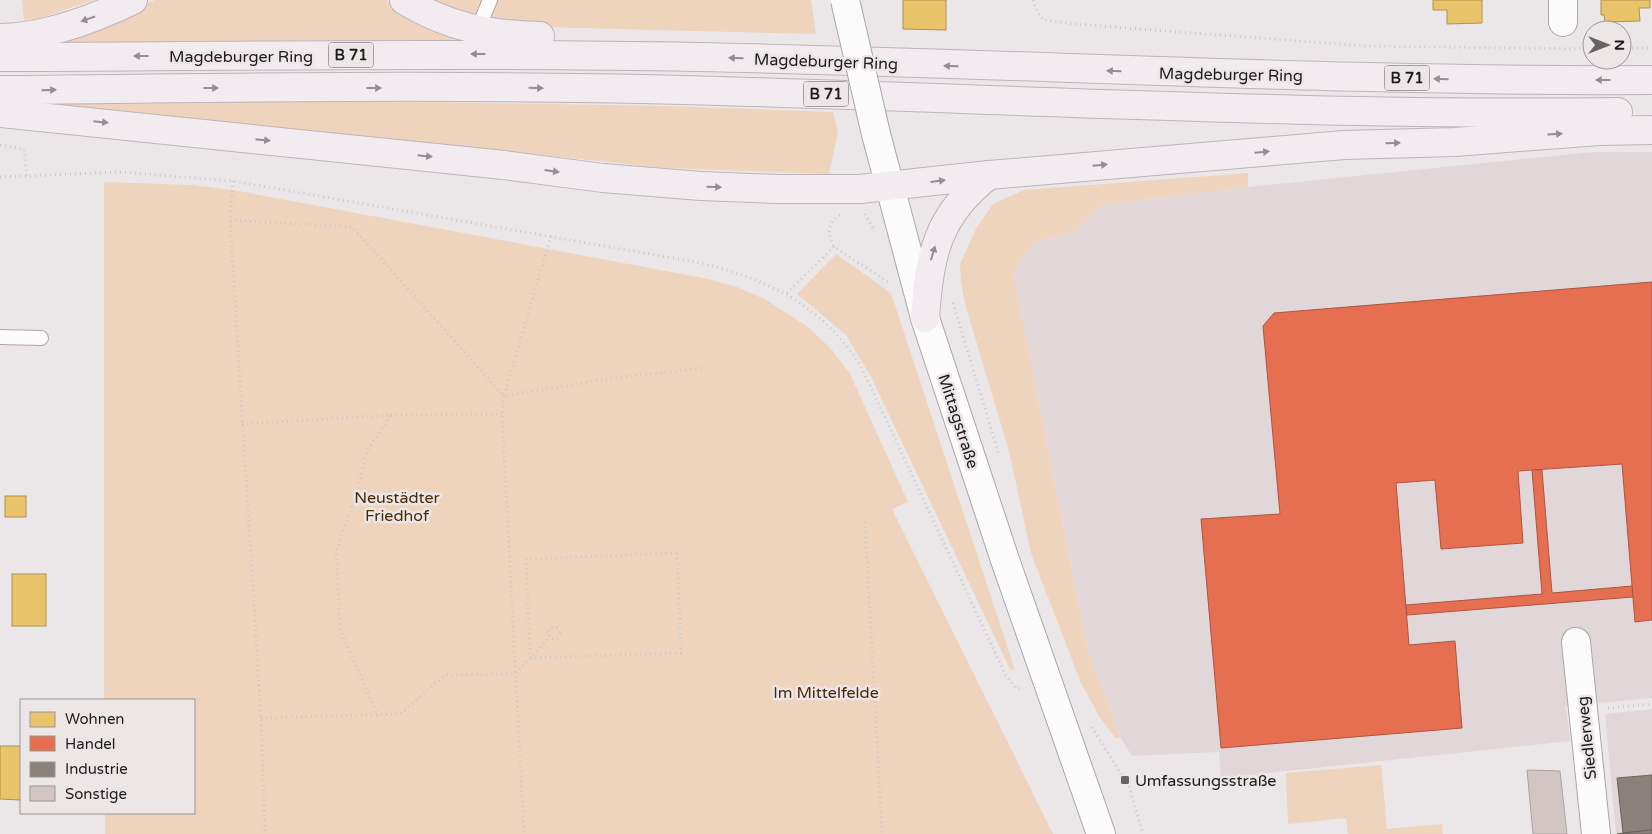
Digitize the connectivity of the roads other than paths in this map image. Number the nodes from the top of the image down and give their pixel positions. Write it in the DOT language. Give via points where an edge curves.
graph roads {
  1 [pos="133,0"];
  2 [pos="404,0"];
  3 [pos="490,0"];
  4 [pos="845,0"];
  5 [pos="477,31"];
  6 [pos="0,38"];
  7 [pos="702,57"];
  8 [pos="0,58"];
  9 [pos="1652,80"];
  10 [pos="0,90"];
  11 [pos="1652,112"];
  12 [pos="0,113"];
  13 [pos="1652,130"];
  14 [pos="989,175"];
  15 [pos="890,187"];
  16 [pos="925,318"];
  17 [pos="0,337"];
  18 [pos="41,338"];
  19 [pos="1576,642"];
  20 [pos="1101,834"];
  21 [pos="1596,834"];
  1 -- 6 [label="highway, one-way" via="56,29"];
  2 -- 5 [label="highway" via="441,19"];
  3 -- 5 [label="lane"];
  4 -- 15 [label="street, Mittagstraße, bridge"];
  5 -- 7 [label="highway" via="505,35 665,40"];
  7 -- 8 [label="highway, Magdeburger Ring / B 71, one-way" via="483,54"];
  9 -- 7 [label="highway, Magdeburger Ring / B 71, one-way" via="1172,73"];
  10 -- 11 [label="highway, Magdeburger Ring / B 71, one-way" via="680,90 1271,109"];
  12 -- 15 [label="highway, one-way" via="653,183 778,189"];
  14 -- 13 [label="highway, one-way" via="1344,144 1455,142"];
  15 -- 14 [label="highway, one-way"];
  16 -- 14 [label="highway, one-way" via="932,255 944,222 969,190"];
  15 -- 16 [label="street, Mittagstraße"];
  16 -- 20 [label="street, Mittagstraße"];
  17 -- 18 [label="lane"];
  19 -- 21 [label="street, Siedlerweg"];
}
